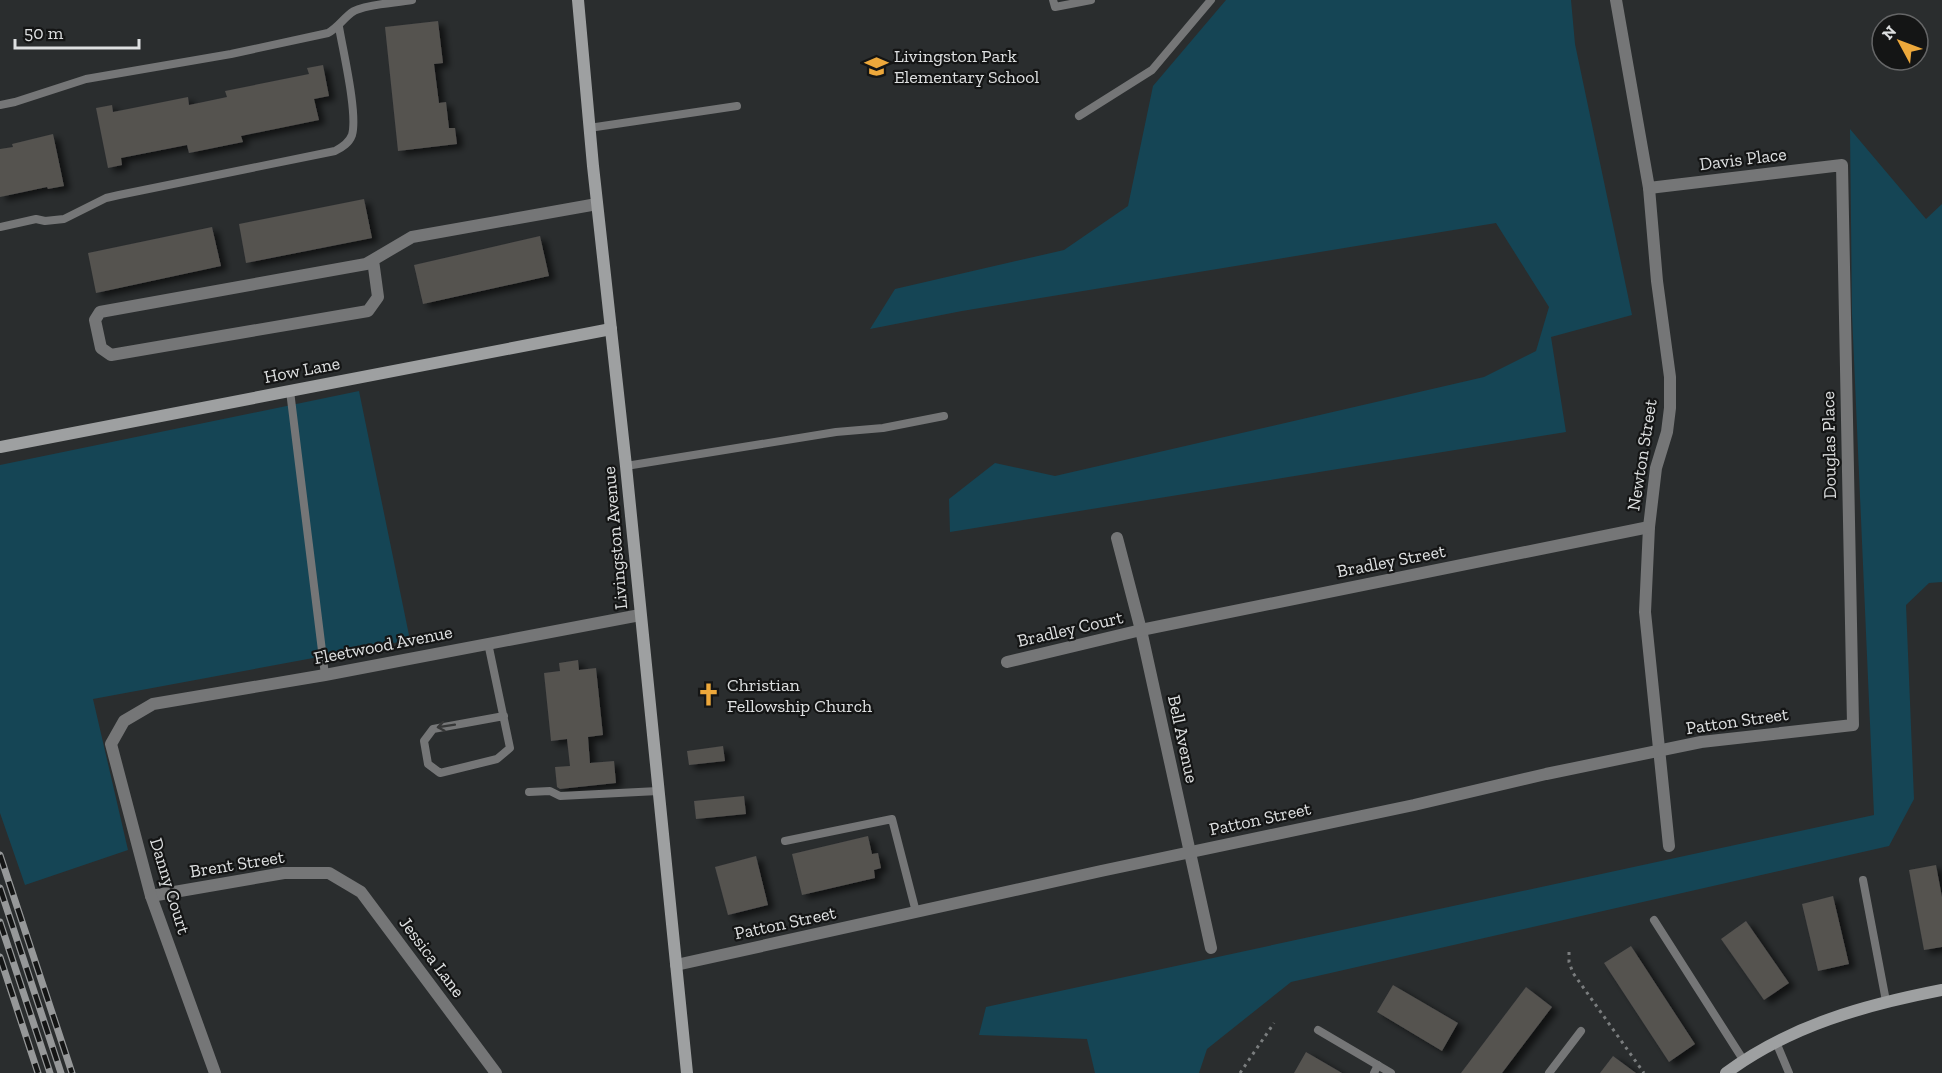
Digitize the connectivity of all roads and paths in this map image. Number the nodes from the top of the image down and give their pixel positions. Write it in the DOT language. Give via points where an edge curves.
graph roads {
  1 [pos="412,0"];
  2 [pos="578,0"];
  3 [pos="1053,0"];
  4 [pos="1091,0"];
  5 [pos="1211,0"];
  6 [pos="1616,0"];
  7 [pos="339,27"];
  8 [pos="0,105"];
  9 [pos="737,106"];
  10 [pos="1079,116"];
  11 [pos="589,128"];
  12 [pos="1842,165"];
  13 [pos="1649,188"];
  14 [pos="597,204"];
  15 [pos="0,228"];
  16 [pos="373,260"];
  17 [pos="611,329"];
  18 [pos="290,391"];
  19 [pos="944,416"];
  20 [pos="0,447"];
  21 [pos="626,466"];
  22 [pos="1649,527"];
  23 [pos="1117,538"];
  24 [pos="640,615"];
  25 [pos="1141,630"];
  26 [pos="488,643"];
  27 [pos="1007,662"];
  28 [pos="325,675"];
  29 [pos="135,715"];
  30 [pos="504,716"];
  31 [pos="1853,725"];
  32 [pos="1659,751"];
  33 [pos="658,791"];
  34 [pos="529,792"];
  35 [pos="785,841"];
  36 [pos="1669,846"];
  37 [pos="1190,852"];
  38 [pos="329,873"];
  39 [pos="1863,880"];
  40 [pos="151,896"];
  41 [pos="916,912"];
  42 [pos="1654,920"];
  43 [pos="1211,948"];
  44 [pos="1569,952"];
  45 [pos="676,965"];
  46 [pos="1942,990"];
  47 [pos="1886,1001"];
  48 [pos="1274,1023"];
  49 [pos="1318,1030"];
  50 [pos="1581,1031"];
  51 [pos="1776,1042"];
  52 [pos="1744,1060"];
  53 [pos="1376,1069"];
  54 [pos="215,1073"];
  55 [pos="496,1073"];
  56 [pos="687,1073"];
  57 [pos="1240,1073"];
  58 [pos="1391,1073"];
  59 [pos="1549,1073"];
  60 [pos="1644,1073"];
  61 [pos="1726,1073"];
  62 [pos="1789,1073"];
  1 -- 7 [label="lane" via="356,10"];
  2 -- 11 [label="main road, Livingston Avenue"];
  3 -- 4 [label="lane" via="1055,7"];
  5 -- 10 [label="lane" via="1152,70"];
  6 -- 13 [label="street, Newton Street"];
  7 -- 8 [label="lane" via="328,33 231,54 80,80"];
  7 -- 15 [label="lane" via="354,120 351,137 344,146 112,197 64,219 36,219"];
  9 -- 11 [label="lane"];
  11 -- 14 [label="main road, Livingston Avenue"];
  12 -- 13 [label="street, Davis Place"];
  12 -- 31 [label="street, Douglas Place"];
  13 -- 22 [label="street, Newton Street" via="1670,377 1667,432 1656,468"];
  14 -- 16 [label="street" via="412,237"];
  14 -- 17 [label="main road, Livingston Avenue"];
  16 -- 16 [label="street" via="100,312 95,320 101,348 111,355 368,311 378,297"];
  17 -- 18 [label="main road, How Lane"];
  17 -- 21 [label="main road, Livingston Avenue"];
  18 -- 20 [label="main road, How Lane"];
  18 -- 28 [label="lane"];
  19 -- 21 [label="lane"];
  21 -- 24 [label="main road, Livingston Avenue"];
  22 -- 25 [label="street, Bradley Street"];
  22 -- 32 [label="street, Newton Street" via="1645,612"];
  23 -- 25 [label="street, Bell Avenue"];
  24 -- 26 [label="street, Fleetwood Avenue"];
  24 -- 33 [label="main road, Livingston Avenue"];
  25 -- 27 [label="street, Bradley Court"];
  25 -- 37 [label="street, Bell Avenue"];
  26 -- 28 [label="street, Fleetwood Avenue"];
  26 -- 30 [label="lane"];
  28 -- 29 [label="street, Fleetwood Avenue" via="153,704"];
  29 -- 40 [label="street, Danny Court" via="124,721 111,744"];
  30 -- 30 [label="lane, one-way" via="433,729 424,741 428,764 440,773 497,759 510,748"];
  31 -- 32 [label="street, Patton Street" via="1701,742"];
  32 -- 36 [label="street, Newton Street"];
  32 -- 37 [label="street, Patton Street"];
  33 -- 34 [label="lane" via="560,796 550,791"];
  33 -- 45 [label="main road, Livingston Avenue"];
  35 -- 41 [label="lane" via="892,819"];
  37 -- 41 [label="street, Patton Street"];
  37 -- 43 [label="street, Bell Avenue"];
  38 -- 40 [label="street, Brent Street" via="284,873"];
  38 -- 55 [label="street, Jessica Lane" via="361,892"];
  39 -- 47 [label="lane"];
  40 -- 54 [label="street, Danny Court"];
  41 -- 45 [label="street, Patton Street"];
  42 -- 52 [label="lane"];
  44 -- 60 [label="path" via="1573,973"];
  45 -- 56 [label="main road, Livingston Avenue"];
  46 -- 47 [label="main road"];
  47 -- 51 [label="main road" via="1828,1018"];
  48 -- 57 [label="path"];
  49 -- 53 [label="lane"];
  50 -- 59 [label="lane"];
  51 -- 52 [label="main road"];
  51 -- 62 [label="lane"];
  52 -- 61 [label="main road"];
  53 -- 58 [label="lane"];
}
